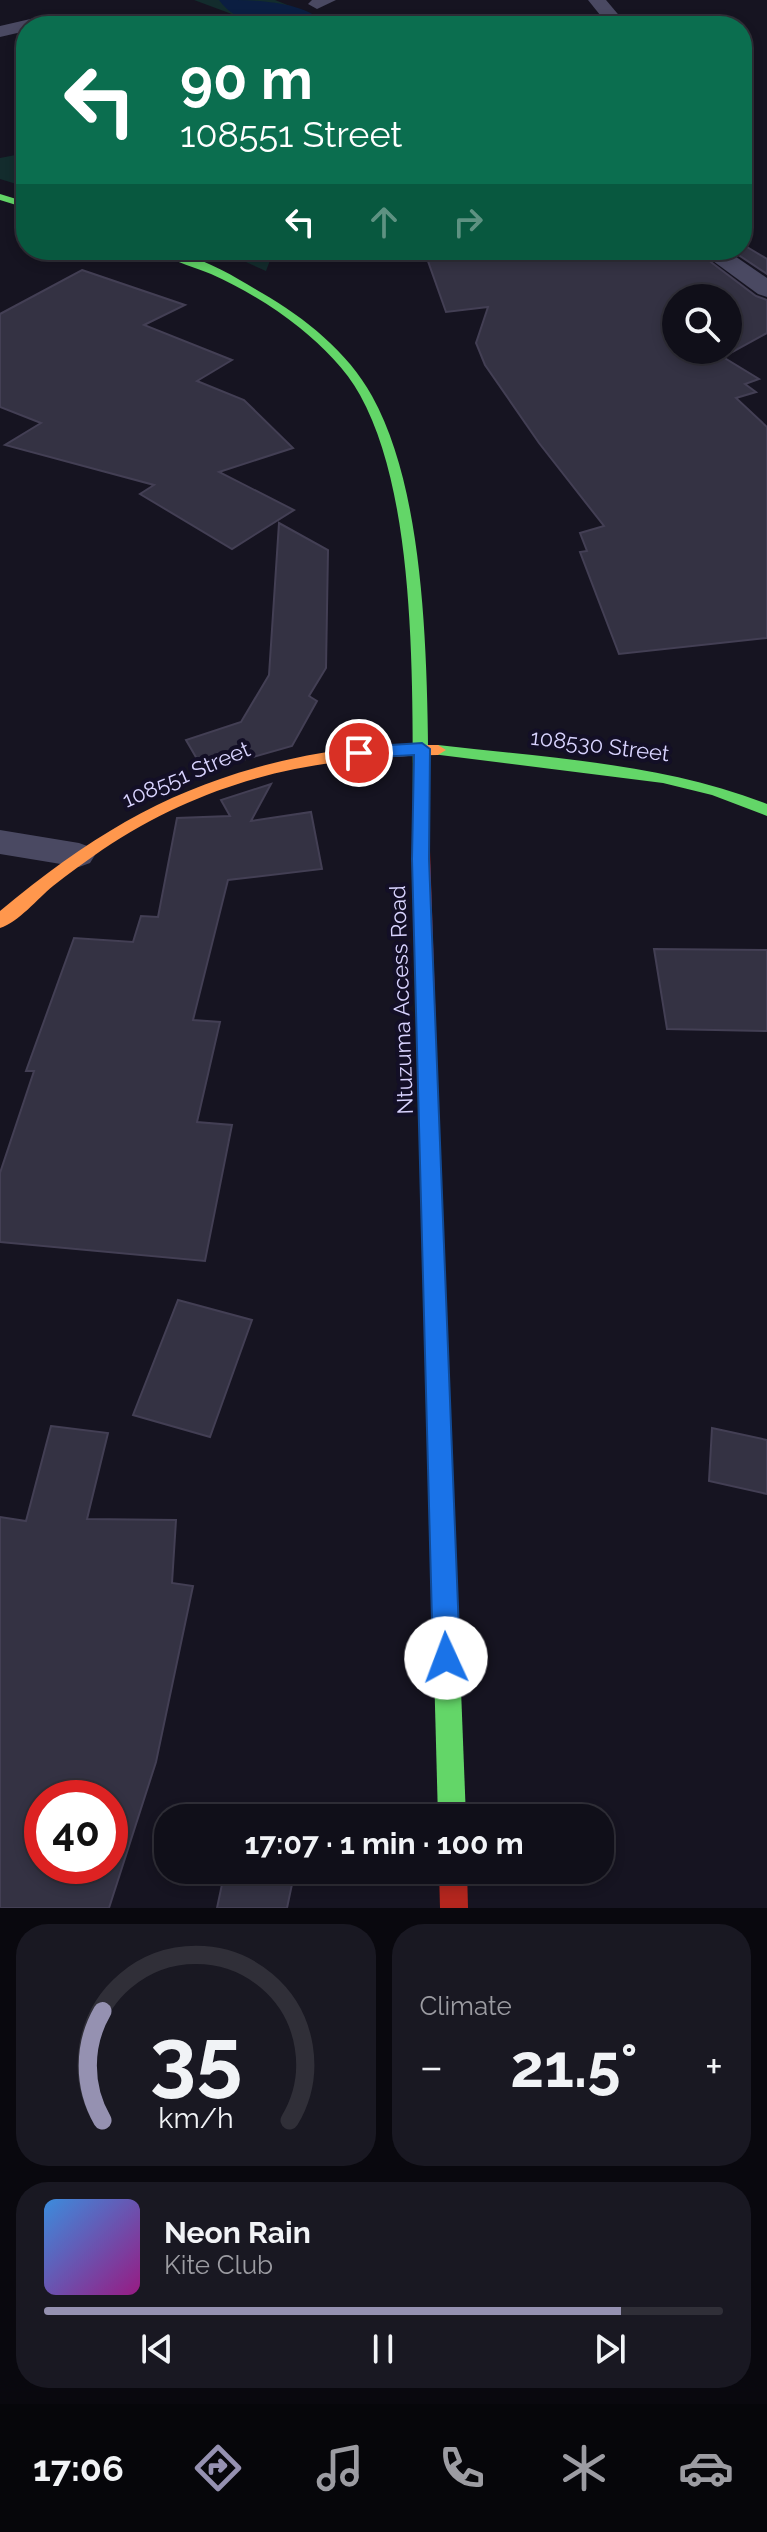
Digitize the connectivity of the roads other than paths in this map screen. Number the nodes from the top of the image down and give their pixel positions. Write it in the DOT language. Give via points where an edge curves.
graph roads {
  1 [pos="597,0"];
  2 [pos="92,6"];
  3 [pos="86,16"];
  4 [pos="611,16"];
  5 [pos="184,260"];
  6 [pos="727,260"];
  7 [pos="763,282"];
  8 [pos="422,749"];
  9 [pos="767,810"];
  10 [pos="0,842"];
  11 [pos="79,855"];
  12 [pos="0,921"];
  13 [pos="452,1804"];
  14 [pos="453,1884"];
  15 [pos="454,1908"];
  1 -- 4 [label="street"];
  2 -- 3 [label="street"];
  5 -- 8 [label="street, Ntuzuma Access Road" via="240,284 301,324 350,375 381,426 400,492"];
  6 -- 7 [label="street"];
  8 -- 9 [label="street, 108530 Street" via="659,774 727,790"];
  8 -- 11 [label="street, 108551 Street" via="296,757 167,803"];
  8 -- 13 [label="street, Ntuzuma Access Road" via="421,859"];
  10 -- 11 [label="lane"];
  11 -- 12 [label="street, 108551 Street"];
  14 -- 15 [label="street"];
}
